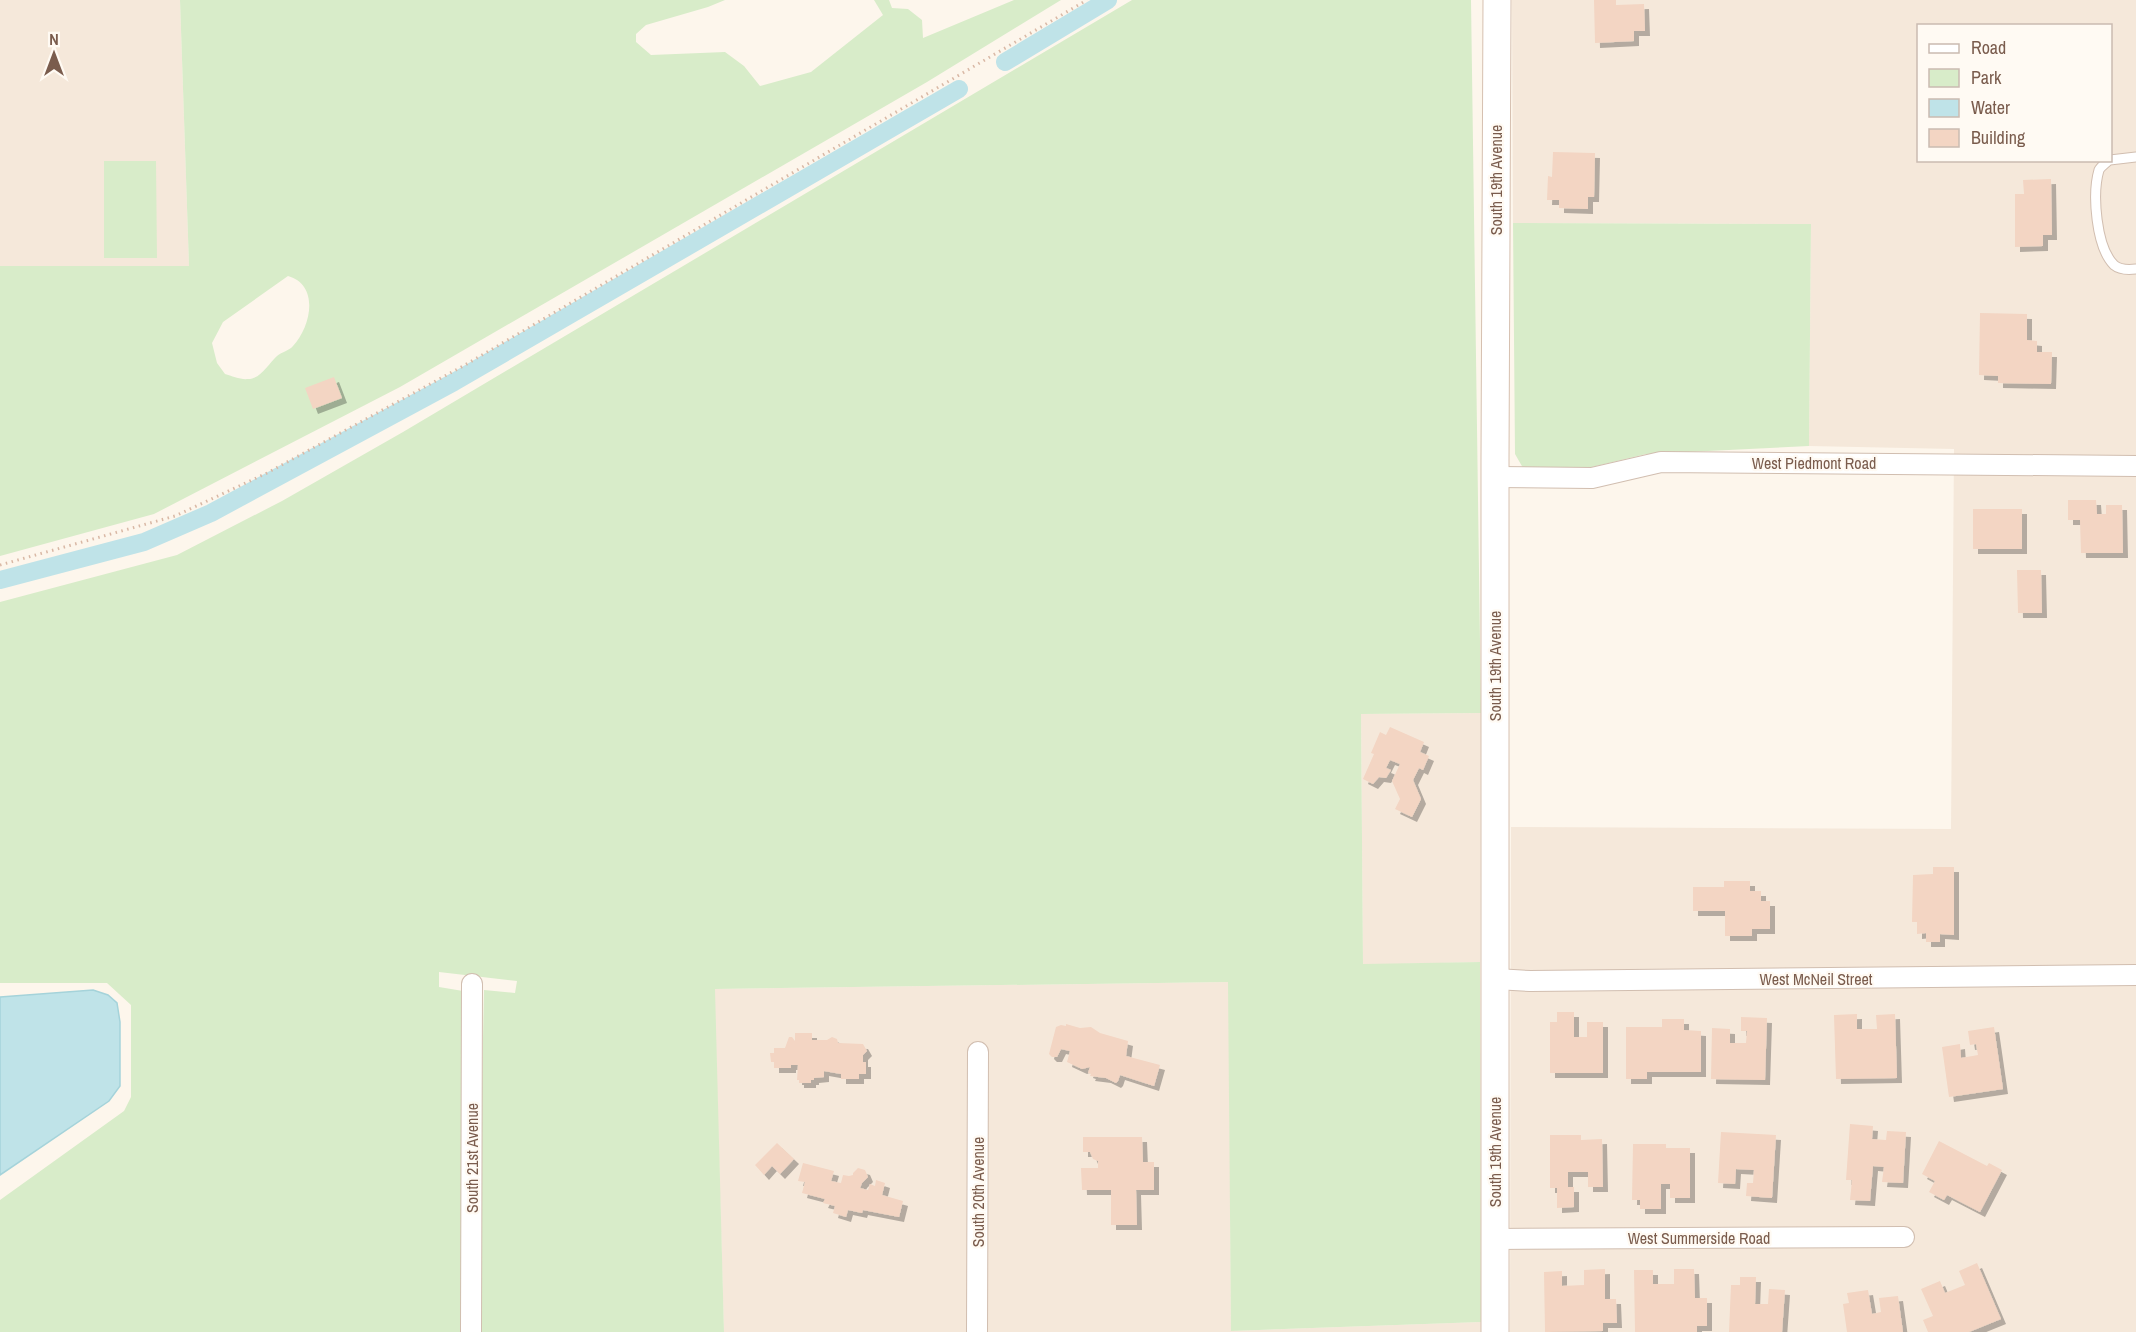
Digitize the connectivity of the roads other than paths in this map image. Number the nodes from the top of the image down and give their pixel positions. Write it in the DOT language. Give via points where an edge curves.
graph roads {
  1 [pos="1497,0"];
  2 [pos="2136,157"];
  3 [pos="2112,160"];
  4 [pos="2108,162"];
  5 [pos="2136,269"];
  6 [pos="2136,466"];
  7 [pos="1495,477"];
  8 [pos="2136,975"];
  9 [pos="1496,979"];
  10 [pos="472,984"];
  11 [pos="978,1052"];
  12 [pos="1904,1238"];
  13 [pos="1495,1239"];
  14 [pos="471,1332"];
  15 [pos="977,1332"];
  16 [pos="1495,1332"];
  1 -- 7 [label="street, South 19th Avenue"];
  2 -- 3 [label="lane"];
  4 -- 5 [label="lane" via="2100,168 2096,188 2097,222 2105,253 2115,266"];
  6 -- 7 [label="street, West Piedmont Road" via="1661,462 1592,478"];
  7 -- 9 [label="street, South 19th Avenue"];
  8 -- 9 [label="street, West McNeil Street"];
  9 -- 13 [label="street, South 19th Avenue"];
  10 -- 14 [label="street, South 21st Avenue"];
  11 -- 15 [label="street, South 20th Avenue"];
  12 -- 13 [label="street, West Summerside Road"];
  13 -- 16 [label="street, South 19th Avenue"];
}
